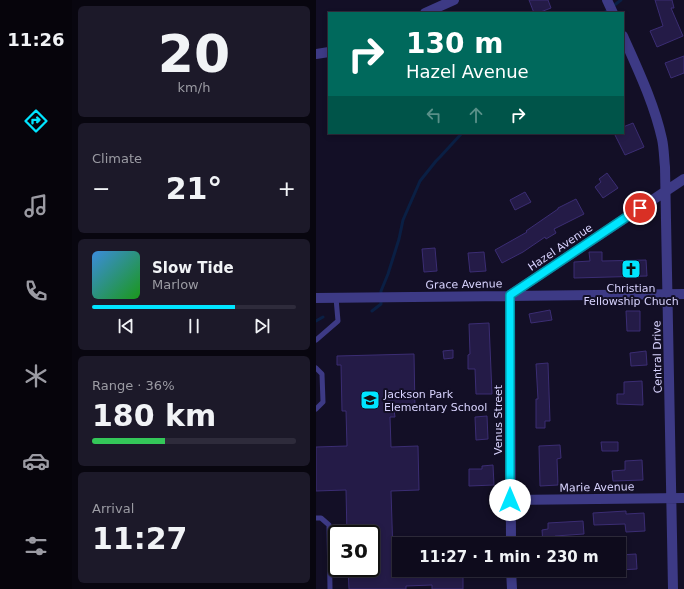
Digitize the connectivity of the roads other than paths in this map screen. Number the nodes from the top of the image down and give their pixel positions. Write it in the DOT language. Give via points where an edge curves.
graph roads {
  1 [pos="454,0"];
  2 [pos="427,12"];
  3 [pos="624,38"];
  4 [pos="328,52"];
  5 [pos="316,54"];
  6 [pos="684,179"];
  7 [pos="666,191"];
  8 [pos="668,294"];
  9 [pos="684,294"];
  10 [pos="510,295"];
  11 [pos="316,298"];
  12 [pos="336,298"];
  13 [pos="316,340"];
  14 [pos="316,368"];
  15 [pos="316,409"];
  16 [pos="672,498"];
  17 [pos="684,498"];
  18 [pos="510,500"];
  19 [pos="316,518"];
  20 [pos="511,537"];
  21 [pos="512,577"];
  22 [pos="330,589"];
  23 [pos="512,589"];
  24 [pos="673,589"];
  1 -- 2 [label="street"];
  3 -- 7 [label="street, Central Drive" via="654,108 662,140"];
  4 -- 5 [label="street"];
  6 -- 7 [label="street, Hazel Avenue"];
  7 -- 8 [label="street, Central Drive"];
  7 -- 10 [label="street, Hazel Avenue"];
  8 -- 9 [label="street, Grace Avenue"];
  8 -- 10 [label="street, Grace Avenue"];
  8 -- 16 [label="street, Central Drive"];
  10 -- 12 [label="street, Grace Avenue"];
  10 -- 18 [label="street, Venus Street"];
  11 -- 12 [label="street, Grace Avenue"];
  12 -- 13 [label="lane" via="338,321"];
  14 -- 15 [label="lane" via="322,374 323,402"];
  16 -- 17 [label="street, Marie Avenue"];
  16 -- 18 [label="street, Marie Avenue"];
  16 -- 24 [label="street, Central Drive"];
  18 -- 20 [label="street, Venus Street"];
  19 -- 22 [label="lane" via="321,518 329,525"];
  21 -- 23 [label="street"];
}
